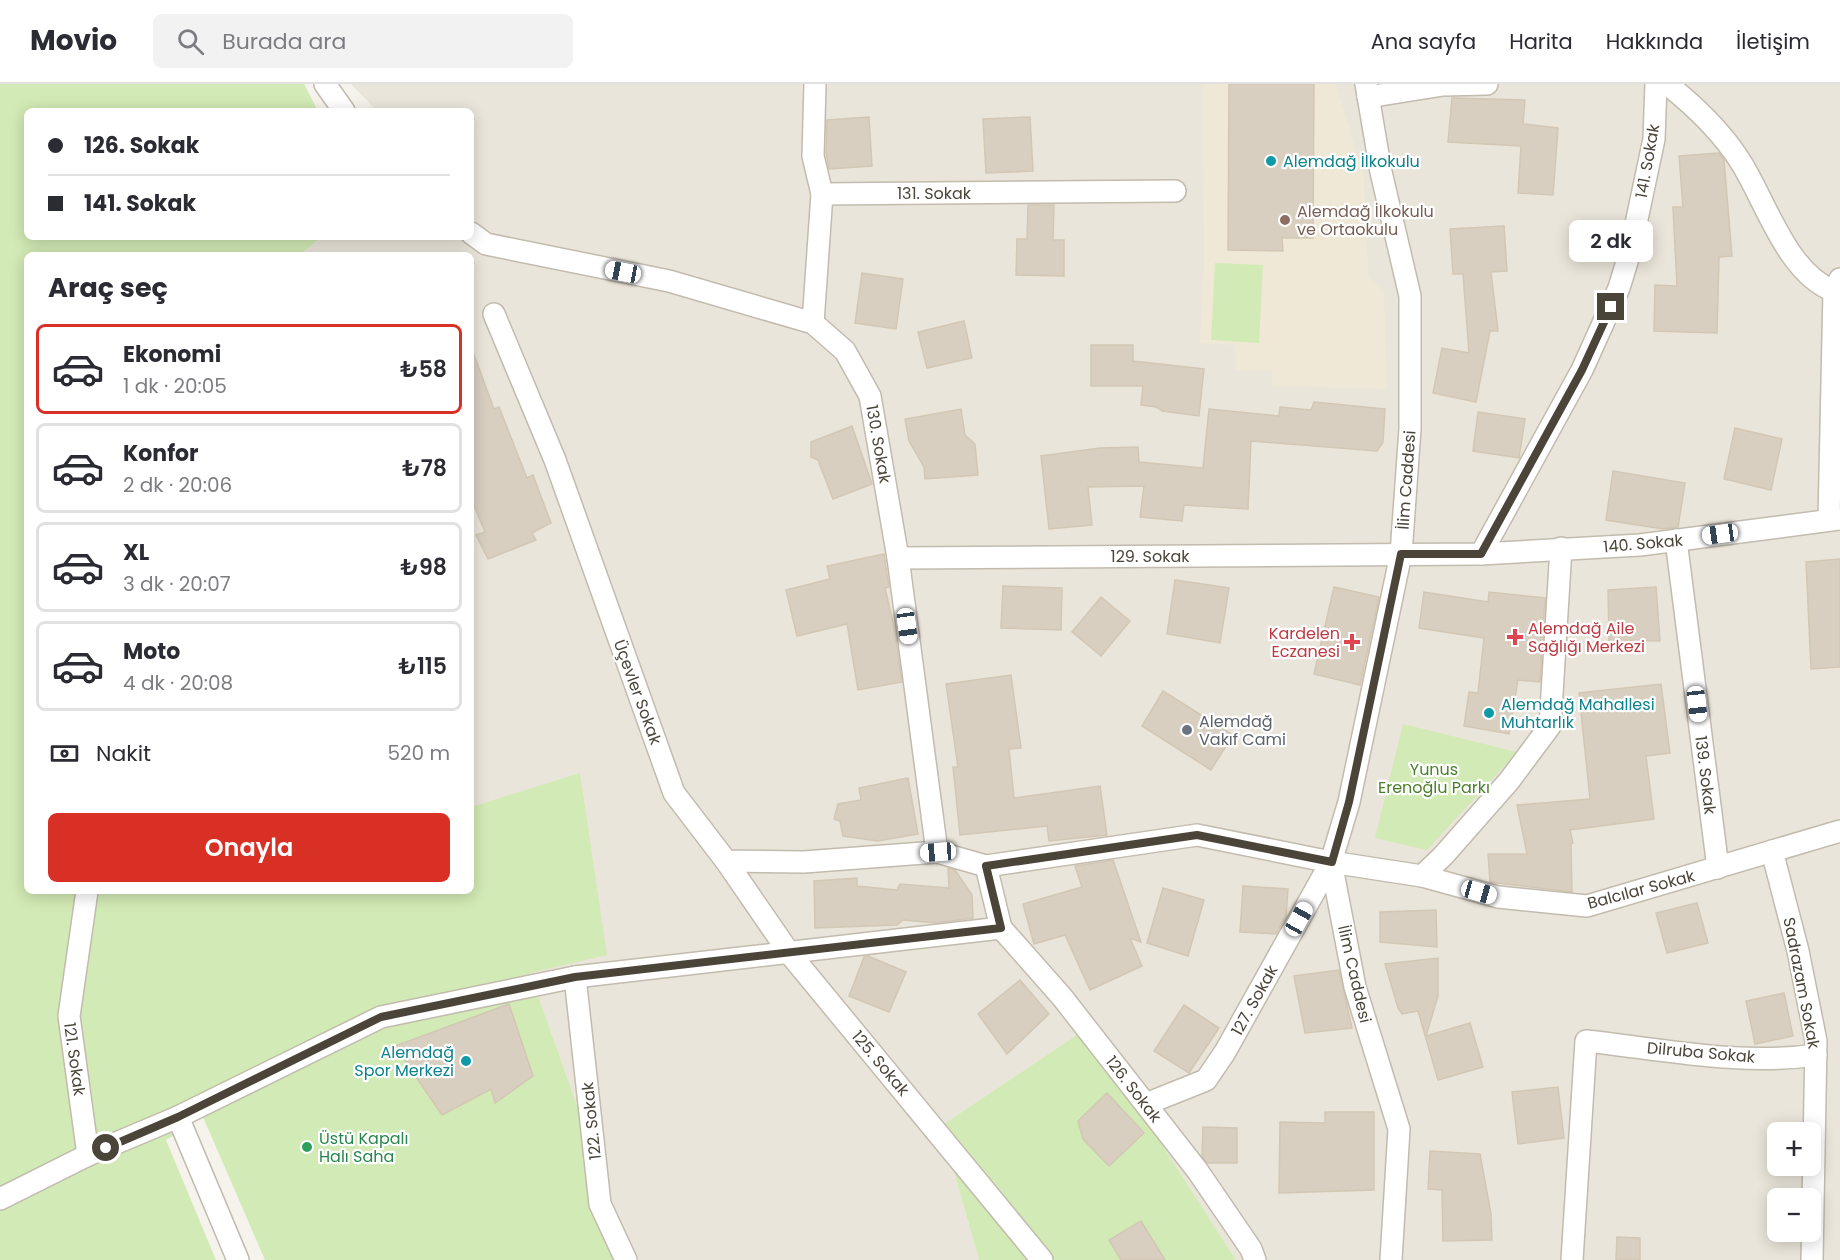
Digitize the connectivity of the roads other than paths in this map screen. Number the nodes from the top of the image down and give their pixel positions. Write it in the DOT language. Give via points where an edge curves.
graph roads {
  1 [pos="325,84"];
  2 [pos="815,84"];
  3 [pos="1487,84"];
  4 [pos="1656,84"];
  5 [pos="1667,84"];
  6 [pos="1443,85"];
  7 [pos="1367,91"];
  8 [pos="342,108"];
  9 [pos="1175,191"];
  10 [pos="822,194"];
  11 [pos="474,235"];
  12 [pos="1837,285"];
  13 [pos="494,314"];
  14 [pos="813,322"];
  15 [pos="1835,519"];
  16 [pos="1676,540"];
  17 [pos="1561,548"];
  18 [pos="1401,554"];
  19 [pos="1481,554"];
  20 [pos="898,558"];
  21 [pos="1840,831"];
  22 [pos="1772,851"];
  23 [pos="938,852"];
  24 [pos="726,861"];
  25 [pos="1332,862"];
  26 [pos="986,866"];
  27 [pos="1718,868"];
  28 [pos="1422,876"];
  29 [pos="87,894"];
  30 [pos="1001,928"];
  31 [pos="790,954"];
  32 [pos="575,977"];
  33 [pos="1816,1055"];
  34 [pos="1146,1104"];
  35 [pos="178,1117"];
  36 [pos="88,1155"];
  37 [pos="0,1199"];
  38 [pos="238,1260"];
  39 [pos="626,1260"];
  40 [pos="1042,1260"];
  41 [pos="1255,1260"];
  42 [pos="1391,1260"];
  43 [pos="1572,1260"];
  44 [pos="1812,1260"];
  1 -- 8 [label="street"];
  2 -- 10 [label="street" via="813,156"];
  3 -- 6 [label="street"];
  4 -- 19 [label="street, 141. Sokak" via="1654,139 1619,288 1582,370"];
  5 -- 12 [label="street" via="1698,110 1742,164 1800,268 1815,282"];
  6 -- 7 [label="street"];
  7 -- 18 [label="street, İlim Caddesi" via="1410,296 1410,429"];
  9 -- 10 [label="street, 131. Sokak"];
  10 -- 14 [label="street"];
  11 -- 14 [label="street, 130. Sokak" via="486,244 669,281"];
  12 -- 15 [label="street"];
  13 -- 24 [label="street, Üçevler Sokak" via="555,460 674,793"];
  14 -- 20 [label="street, 130. Sokak" via="845,351 870,396"];
  15 -- 16 [label="street, 140. Sokak"];
  16 -- 17 [label="street, 140. Sokak"];
  16 -- 27 [label="street, 139. Sokak"];
  17 -- 19 [label="street, 140. Sokak"];
  17 -- 28 [label="street" via="1550,726 1509,781"];
  18 -- 19 [label="street"];
  18 -- 20 [label="street, 129. Sokak"];
  18 -- 25 [label="street, İlim Caddesi" via="1349,802"];
  20 -- 23 [label="street, 130. Sokak"];
  21 -- 22 [label="street, Balcılar Sokak"];
  22 -- 27 [label="street, Balcılar Sokak"];
  22 -- 33 [label="street, Sadrazam Sokak" via="1798,951"];
  23 -- 24 [label="street" via="804,862"];
  23 -- 26 [label="street"];
  24 -- 31 [label="street, 125. Sokak"];
  25 -- 26 [label="street, Balcılar Sokak" via="1197,835"];
  25 -- 28 [label="street, Balcılar Sokak"];
  25 -- 34 [label="street, 127. Sokak" via="1206,1080"];
  25 -- 42 [label="street, İlim Caddesi" via="1355,987 1399,1129"];
  26 -- 30 [label="street, 126. Sokak"];
  27 -- 28 [label="street, Balcılar Sokak" via="1587,906 1498,897"];
  29 -- 36 [label="street, 121. Sokak" via="69,1016"];
  30 -- 31 [label="street"];
  30 -- 34 [label="street, 126. Sokak" via="1062,997"];
  31 -- 32 [label="street"];
  31 -- 40 [label="street, 125. Sokak"];
  32 -- 35 [label="street" via="381,1017"];
  32 -- 39 [label="street, 122. Sokak" via="600,1204"];
  33 -- 43 [label="street, Dilruba Sokak" via="1717,1056 1586,1041"];
  33 -- 44 [label="street, Sadrazam Sokak"];
  34 -- 41 [label="street, 126. Sokak" via="1197,1170"];
  35 -- 36 [label="street"];
  35 -- 38 [label="street"];
  36 -- 37 [label="street"];
}
